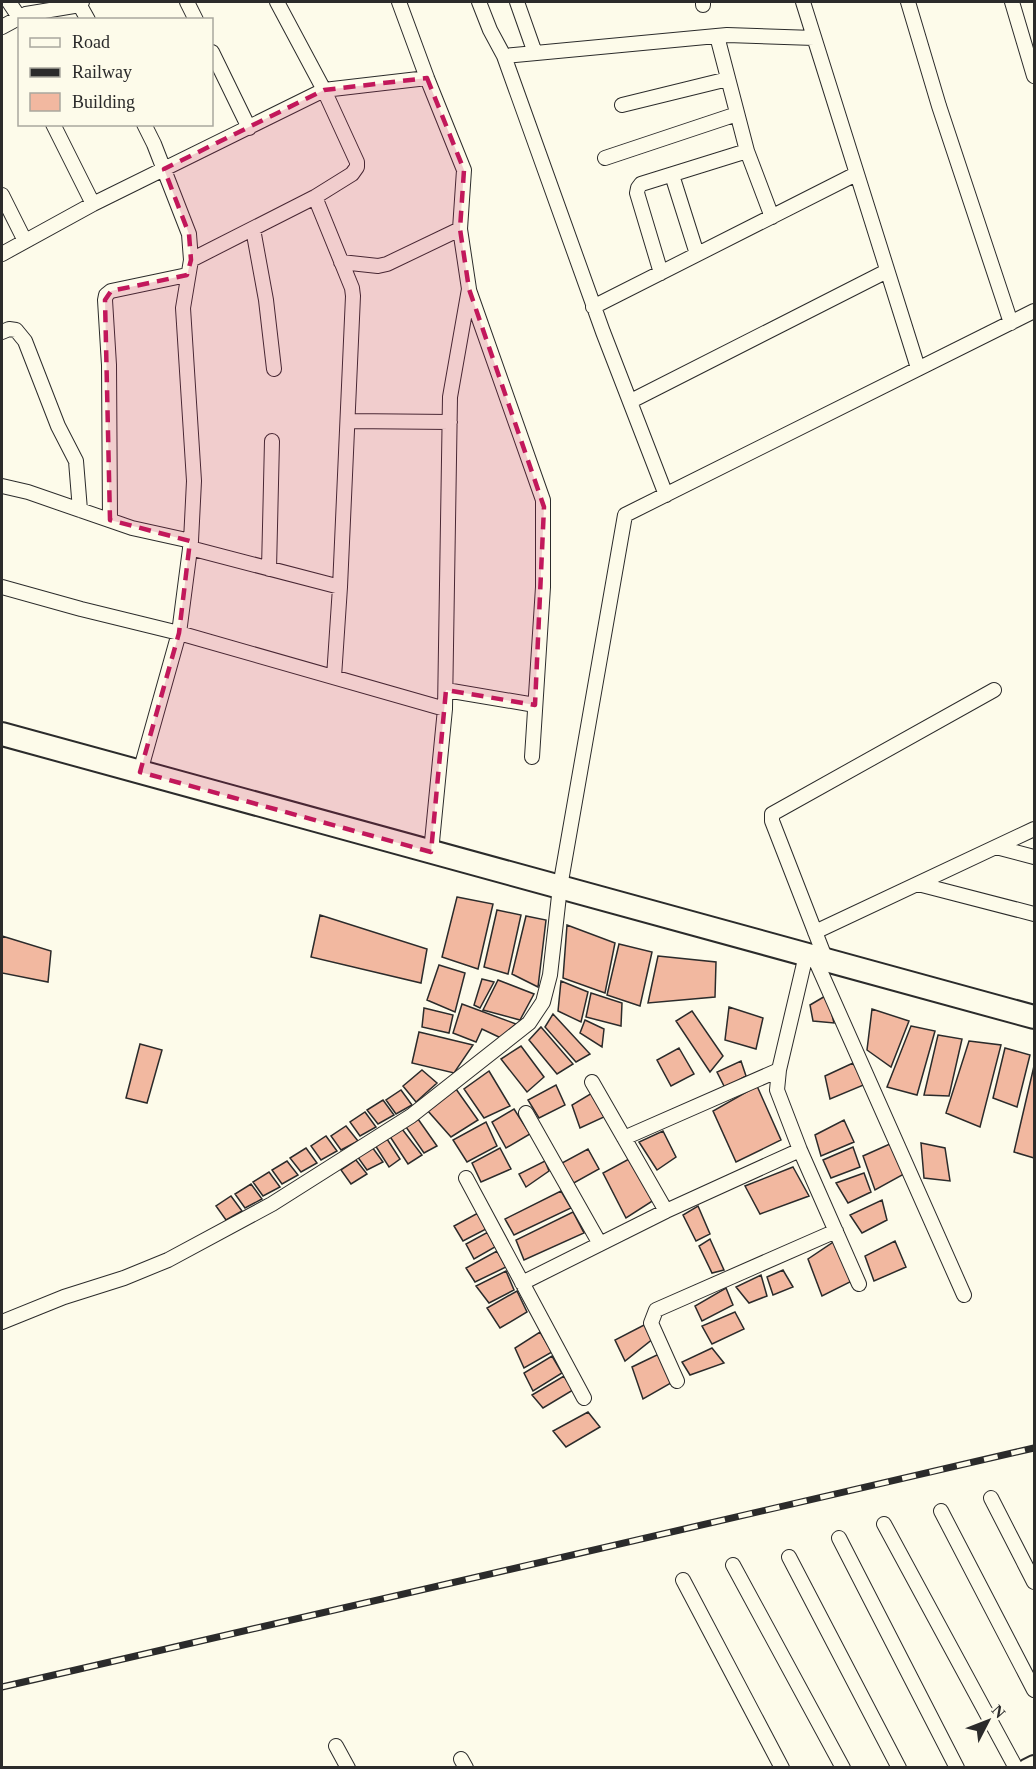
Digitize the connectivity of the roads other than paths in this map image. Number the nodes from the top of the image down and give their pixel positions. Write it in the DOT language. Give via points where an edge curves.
graph roads {
  1 [pos="9,2"];
  2 [pos="187,2"];
  3 [pos="278,2"];
  4 [pos="399,2"];
  5 [pos="479,2"];
  6 [pos="517,2"];
  7 [pos="803,2"];
  8 [pos="908,2"];
  9 [pos="1012,2"];
  10 [pos="80,3"];
  11 [pos="19,17"];
  12 [pos="87,18"];
  13 [pos="195,18"];
  14 [pos="2,27"];
  15 [pos="717,36"];
  16 [pos="814,38"];
  17 [pos="213,53"];
  18 [pos="535,53"];
  19 [pos="504,56"];
  20 [pos="1035,76"];
  21 [pos="427,78"];
  22 [pos="728,79"];
  23 [pos="324,90"];
  24 [pos="622,105"];
  25 [pos="737,114"];
  26 [pos="54,126"];
  27 [pos="145,126"];
  28 [pos="249,128"];
  29 [pos="747,151"];
  30 [pos="605,158"];
  31 [pos="164,169"];
  32 [pos="672,174"];
  33 [pos="856,174"];
  34 [pos="2,195"];
  35 [pos="315,197"];
  36 [pos="93,204"];
  37 [pos="772,217"];
  38 [pos="253,229"];
  39 [pos="460,229"];
  40 [pos="25,241"];
  41 [pos="2,254"];
  42 [pos="697,254"];
  43 [pos="191,260"];
  44 [pos="341,262"];
  45 [pos="887,271"];
  46 [pos="661,273"];
  47 [pos="187,275"];
  48 [pos="469,289"];
  49 [pos="593,306"];
  50 [pos="1035,311"];
  51 [pos="1011,323"];
  52 [pos="2,332"];
  53 [pos="918,368"];
  54 [pos="274,369"];
  55 [pos="631,401"];
  56 [pos="348,421"];
  57 [pos="450,422"];
  58 [pos="272,441"];
  59 [pos="2,486"];
  60 [pos="666,495"];
  61 [pos="80,510"];
  62 [pos="110,520"];
  63 [pos="190,545"];
  64 [pos="269,569"];
  65 [pos="2,587"];
  66 [pos="340,587"];
  67 [pos="179,633"];
  68 [pos="334,677"];
  69 [pos="446,690"];
  70 [pos="994,690"];
  71 [pos="535,705"];
  72 [pos="445,709"];
  73 [pos="2,734"];
  74 [pos="532,758"];
  75 [pos="140,772"];
  76 [pos="1035,828"];
  77 [pos="996,847"];
  78 [pos="431,852"];
  79 [pos="1035,858"];
  80 [pos="918,884"];
  81 [pos="560,887"];
  82 [pos="1035,914"];
  83 [pos="815,932"];
  84 [pos="815,957"];
  85 [pos="1035,1017"];
  86 [pos="779,1070"];
  87 [pos="592,1082"];
  88 [pos="526,1113"];
  89 [pos="624,1138"];
  90 [pos="800,1150"];
  91 [pos="466,1178"];
  92 [pos="666,1211"];
  93 [pos="836,1231"];
  94 [pos="600,1244"];
  95 [pos="522,1283"];
  96 [pos="859,1284"];
  97 [pos="964,1295"];
  98 [pos="2,1322"];
  99 [pos="677,1381"];
  100 [pos="584,1398"];
  101 [pos="992,1498"];
  102 [pos="941,1511"];
  103 [pos="884,1524"];
  104 [pos="839,1538"];
  105 [pos="789,1557"];
  106 [pos="733,1565"];
  107 [pos="683,1580"];
  108 [pos="1035,1582"];
  109 [pos="1035,1690"];
  110 [pos="336,1746"];
  111 [pos="1035,1764"];
  112 [pos="348,1767"];
  113 [pos="783,1767"];
  114 [pos="843,1767"];
  115 [pos="899,1767"];
  116 [pos="957,1767"];
  117 [pos="1016,1767"];
  118 [pos="1026,1767"];
  1 -- 11 [label="street"];
  2 -- 13 [label="street"];
  3 -- 23 [label="street"];
  4 -- 21 [label="street"];
  5 -- 19 [label="street"];
  6 -- 18 [label="street"];
  7 -- 16 [label="street"];
  8 -- 51 [label="street"];
  9 -- 20 [label="street"];
  10 -- 11 [label="street"];
  10 -- 12 [label="street"];
  11 -- 14 [label="street"];
  15 -- 16 [label="street"];
  15 -- 18 [label="street"];
  15 -- 22 [label="street"];
  16 -- 33 [label="street"];
  17 -- 28 [label="street"];
  18 -- 19 [label="street"];
  19 -- 49 [label="street"];
  21 -- 23 [label="street"];
  21 -- 39 [label="street" via="464,170"];
  22 -- 24 [label="street"];
  22 -- 25 [label="street"];
  23 -- 28 [label="street"];
  23 -- 35 [label="street" via="357,167"];
  25 -- 29 [label="street"];
  25 -- 30 [label="street"];
  26 -- 36 [label="street"];
  27 -- 31 [label="street"];
  28 -- 31 [label="street"];
  29 -- 32 [label="street"];
  29 -- 37 [label="street"];
  31 -- 36 [label="street"];
  31 -- 43 [label="street" via="189,234"];
  32 -- 42 [label="street"];
  32 -- 46 [label="street" via="641,184 637,193"];
  33 -- 37 [label="street"];
  33 -- 45 [label="street"];
  34 -- 40 [label="street"];
  35 -- 38 [label="street"];
  35 -- 44 [label="street"];
  36 -- 40 [label="street"];
  37 -- 42 [label="street"];
  38 -- 43 [label="street"];
  38 -- 54 [label="street" via="267,300"];
  39 -- 44 [label="street" via="387,264"];
  39 -- 48 [label="street"];
  40 -- 41 [label="street"];
  42 -- 46 [label="street"];
  43 -- 47 [label="street"];
  44 -- 56 [label="street" via="353,296"];
  45 -- 53 [label="street"];
  45 -- 55 [label="street"];
  46 -- 49 [label="street"];
  47 -- 62 [label="street" via="106,295"];
  47 -- 63 [label="street" via="183,308 194,481"];
  48 -- 57 [label="street" via="450,397"];
  48 -- 71 [label="street" via="543,500 543,587"];
  49 -- 55 [label="street"];
  50 -- 51 [label="street"];
  51 -- 53 [label="street"];
  52 -- 61 [label="street" via="16,330 25,341 76,461"];
  53 -- 60 [label="street"];
  55 -- 60 [label="street"];
  56 -- 57 [label="street"];
  56 -- 66 [label="street"];
  57 -- 69 [label="street"];
  58 -- 64 [label="street"];
  59 -- 61 [label="street"];
  60 -- 81 [label="street" via="625,515"];
  61 -- 62 [label="street"];
  62 -- 63 [label="street"];
  63 -- 64 [label="street"];
  63 -- 67 [label="street"];
  64 -- 66 [label="street"];
  65 -- 67 [label="street"];
  66 -- 68 [label="street"];
  67 -- 68 [label="street"];
  67 -- 75 [label="street"];
  68 -- 72 [label="street"];
  69 -- 71 [label="street"];
  69 -- 72 [label="street"];
  70 -- 83 [label="street" via="772,814"];
  71 -- 74 [label="street"];
  72 -- 78 [label="street"];
  73 -- 75 [label="highway"];
  75 -- 78 [label="highway"];
  76 -- 77 [label="street"];
  77 -- 79 [label="street"];
  77 -- 80 [label="street"];
  78 -- 81 [label="highway"];
  80 -- 82 [label="street"];
  80 -- 83 [label="street"];
  81 -- 84 [label="highway"];
  81 -- 98 [label="street" via="543,1002 529,1023 411,1116 272,1204 168,1260"];
  83 -- 84 [label="street"];
  84 -- 85 [label="highway"];
  84 -- 86 [label="street"];
  84 -- 97 [label="street"];
  86 -- 89 [label="street"];
  86 -- 90 [label="street" via="779,1100"];
  87 -- 89 [label="street"];
  88 -- 94 [label="street"];
  89 -- 92 [label="street"];
  90 -- 92 [label="street"];
  90 -- 93 [label="street"];
  91 -- 95 [label="street"];
  92 -- 94 [label="street"];
  93 -- 96 [label="street"];
  93 -- 99 [label="street" via="656,1310 651,1323"];
  94 -- 95 [label="street"];
  95 -- 100 [label="street"];
  101 -- 108 [label="street"];
  102 -- 109 [label="street"];
  103 -- 117 [label="street"];
  104 -- 116 [label="street"];
  105 -- 115 [label="street"];
  106 -- 114 [label="street"];
  107 -- 113 [label="street"];
  110 -- 112 [label="street"];
  111 -- 118 [label="street"];
}
